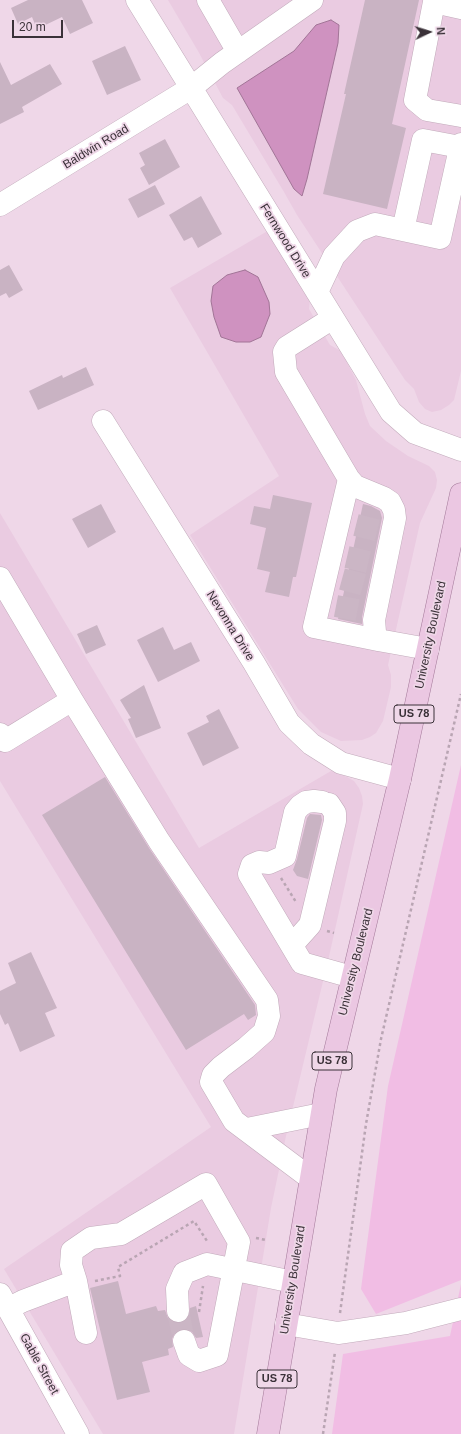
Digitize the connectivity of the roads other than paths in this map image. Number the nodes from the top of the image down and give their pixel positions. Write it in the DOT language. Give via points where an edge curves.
graph roads {
  1 [pos="137,0"];
  2 [pos="208,0"];
  3 [pos="312,0"];
  4 [pos="454,5"];
  5 [pos="238,52"];
  6 [pos="191,88"];
  7 [pos="461,116"];
  8 [pos="461,145"];
  9 [pos="0,205"];
  10 [pos="403,230"];
  11 [pos="316,292"];
  12 [pos="333,318"];
  13 [pos="103,421"];
  14 [pos="461,450"];
  15 [pos="349,479"];
  16 [pos="461,494"];
  17 [pos="0,578"];
  18 [pos="378,640"];
  19 [pos="428,649"];
  20 [pos="72,700"];
  21 [pos="0,734"];
  22 [pos="400,779"];
  23 [pos="292,945"];
  24 [pos="352,977"];
  25 [pos="321,1114"];
  26 [pos="247,1129"];
  27 [pos="310,1178"];
  28 [pos="234,1270"];
  29 [pos="293,1282"];
  30 [pos="76,1283"];
  31 [pos="4,1301"];
  32 [pos="461,1309"];
  33 [pos="178,1311"];
  34 [pos="286,1324"];
  35 [pos="86,1333"];
  36 [pos="184,1341"];
  37 [pos="78,1434"];
  38 [pos="268,1434"];
  1 -- 6 [label="street, Fernwood Drive"];
  2 -- 5 [label="street"];
  3 -- 5 [label="street, Baldwin Road"];
  4 -- 7 [label="street" via="434,2 415,100 427,110"];
  5 -- 6 [label="street, Baldwin Road"];
  6 -- 9 [label="street, Baldwin Road"];
  6 -- 11 [label="street, Fernwood Drive"];
  8 -- 10 [label="street" via="423,140"];
  8 -- 10 [label="street" via="440,238"];
  10 -- 11 [label="street" via="375,224 357,231 334,256"];
  11 -- 12 [label="street, Fernwood Drive"];
  12 -- 14 [label="street, Fernwood Drive" via="391,412 415,432"];
  12 -- 15 [label="street" via="287,347 284,361 290,380"];
  13 -- 22 [label="street, Nevonna Drive" via="289,723 311,744 341,763"];
  15 -- 18 [label="street" via="355,486 390,502 394,510 395,518 386,532 368,613 374,620"];
  15 -- 18 [label="street" via="347,523 328,604 314,627"];
  16 -- 19 [label="main road, University Boulevard / US 78"];
  17 -- 20 [label="street"];
  18 -- 19 [label="street"];
  19 -- 22 [label="main road, University Boulevard / US 78"];
  20 -- 21 [label="street" via="5,741"];
  20 -- 26 [label="street" via="159,841 267,1000 269,1016 264,1032 212,1075 211,1082 234,1121"];
  22 -- 24 [label="main road, University Boulevard / US 78"];
  23 -- 23 [label="street" via="310,925 335,821 335,813 325,803 314,800 306,802 295,812 285,856 269,864 258,862 252,865 249,874"];
  23 -- 24 [label="street" via="302,963"];
  24 -- 25 [label="main road, University Boulevard / US 78"];
  25 -- 26 [label="street"];
  25 -- 27 [label="main road, University Boulevard / US 78"];
  26 -- 27 [label="street"];
  27 -- 29 [label="main road, University Boulevard / US 78"];
  28 -- 29 [label="street"];
  28 -- 30 [label="street" via="239,1242 206,1184 121,1234 91,1238 72,1251 71,1266"];
  28 -- 33 [label="street" via="207,1264 184,1273 177,1289"];
  28 -- 36 [label="street" via="217,1355 199,1361 189,1355"];
  29 -- 34 [label="main road, University Boulevard / US 78"];
  30 -- 31 [label="street" via="23,1301"];
  30 -- 35 [label="street"];
  31 -- 37 [label="street, Gable Street"];
  32 -- 34 [label="street" via="406,1323 338,1333"];
  34 -- 38 [label="main road, University Boulevard / US 78"];
}
